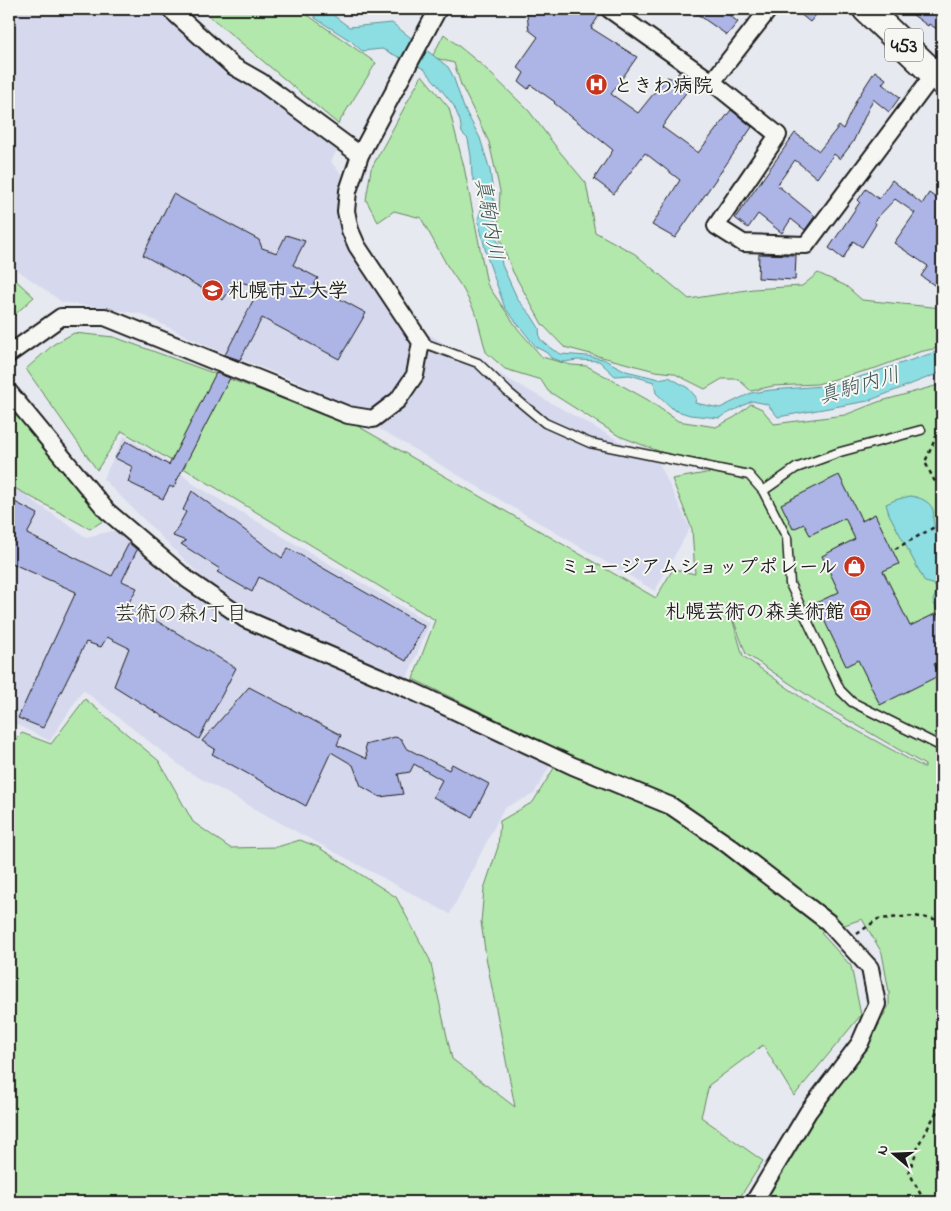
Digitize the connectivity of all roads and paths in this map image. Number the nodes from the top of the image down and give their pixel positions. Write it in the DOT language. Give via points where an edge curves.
graph roads {
  1 [pos="170,9"];
  2 [pos="609,9"];
  3 [pos="769,9"];
  4 [pos="866,9"];
  5 [pos="437,11"];
  6 [pos="938,78"];
  7 [pos="712,82"];
  8 [pos="360,155"];
  9 [pos="942,189"];
  10 [pos="937,197"];
  11 [pos="421,342"];
  12 [pos="9,354"];
  13 [pos="9,392"];
  14 [pos="921,430"];
  15 [pos="942,430"];
  16 [pos="942,489"];
  17 [pos="763,491"];
  18 [pos="941,524"];
  19 [pos="896,550"];
  20 [pos="942,748"];
  21 [pos="942,922"];
  22 [pos="846,942"];
  23 [pos="942,1102"];
  24 [pos="754,1202"];
  25 [pos="924,1202"];
  1 -- 8 [label="street" via="233,66 261,82"];
  2 -- 7 [label="street"];
  3 -- 7 [label="street"];
  4 -- 6 [label="highway, 453"];
  5 -- 8 [label="street"];
  6 -- 7 [label="street" via="806,245 743,243 716,226 778,135"];
  8 -- 11 [label="street" via="348,191 346,211 350,230 357,246"];
  9 -- 10 [label="path"];
  11 -- 12 [label="street" via="415,375 398,400 373,419 348,415 105,317 61,317"];
  11 -- 17 [label="lane" via="478,363 545,423 590,443 748,475"];
  13 -- 22 [label="street" via="107,511 188,580 245,619 408,689 573,766 671,806 728,845 828,922"];
  14 -- 17 [label="lane" via="840,452 796,468"];
  15 -- 16 [label="path" via="939,430 926,462"];
  17 -- 20 [label="lane" via="787,538 790,584 840,690 852,702"];
  18 -- 19 [label="path"];
  21 -- 22 [label="path" via="914,916 878,919"];
  22 -- 24 [label="street" via="870,968 878,1004 860,1043 808,1112"];
  23 -- 25 [label="path" via="920,1142 909,1172"];
}
